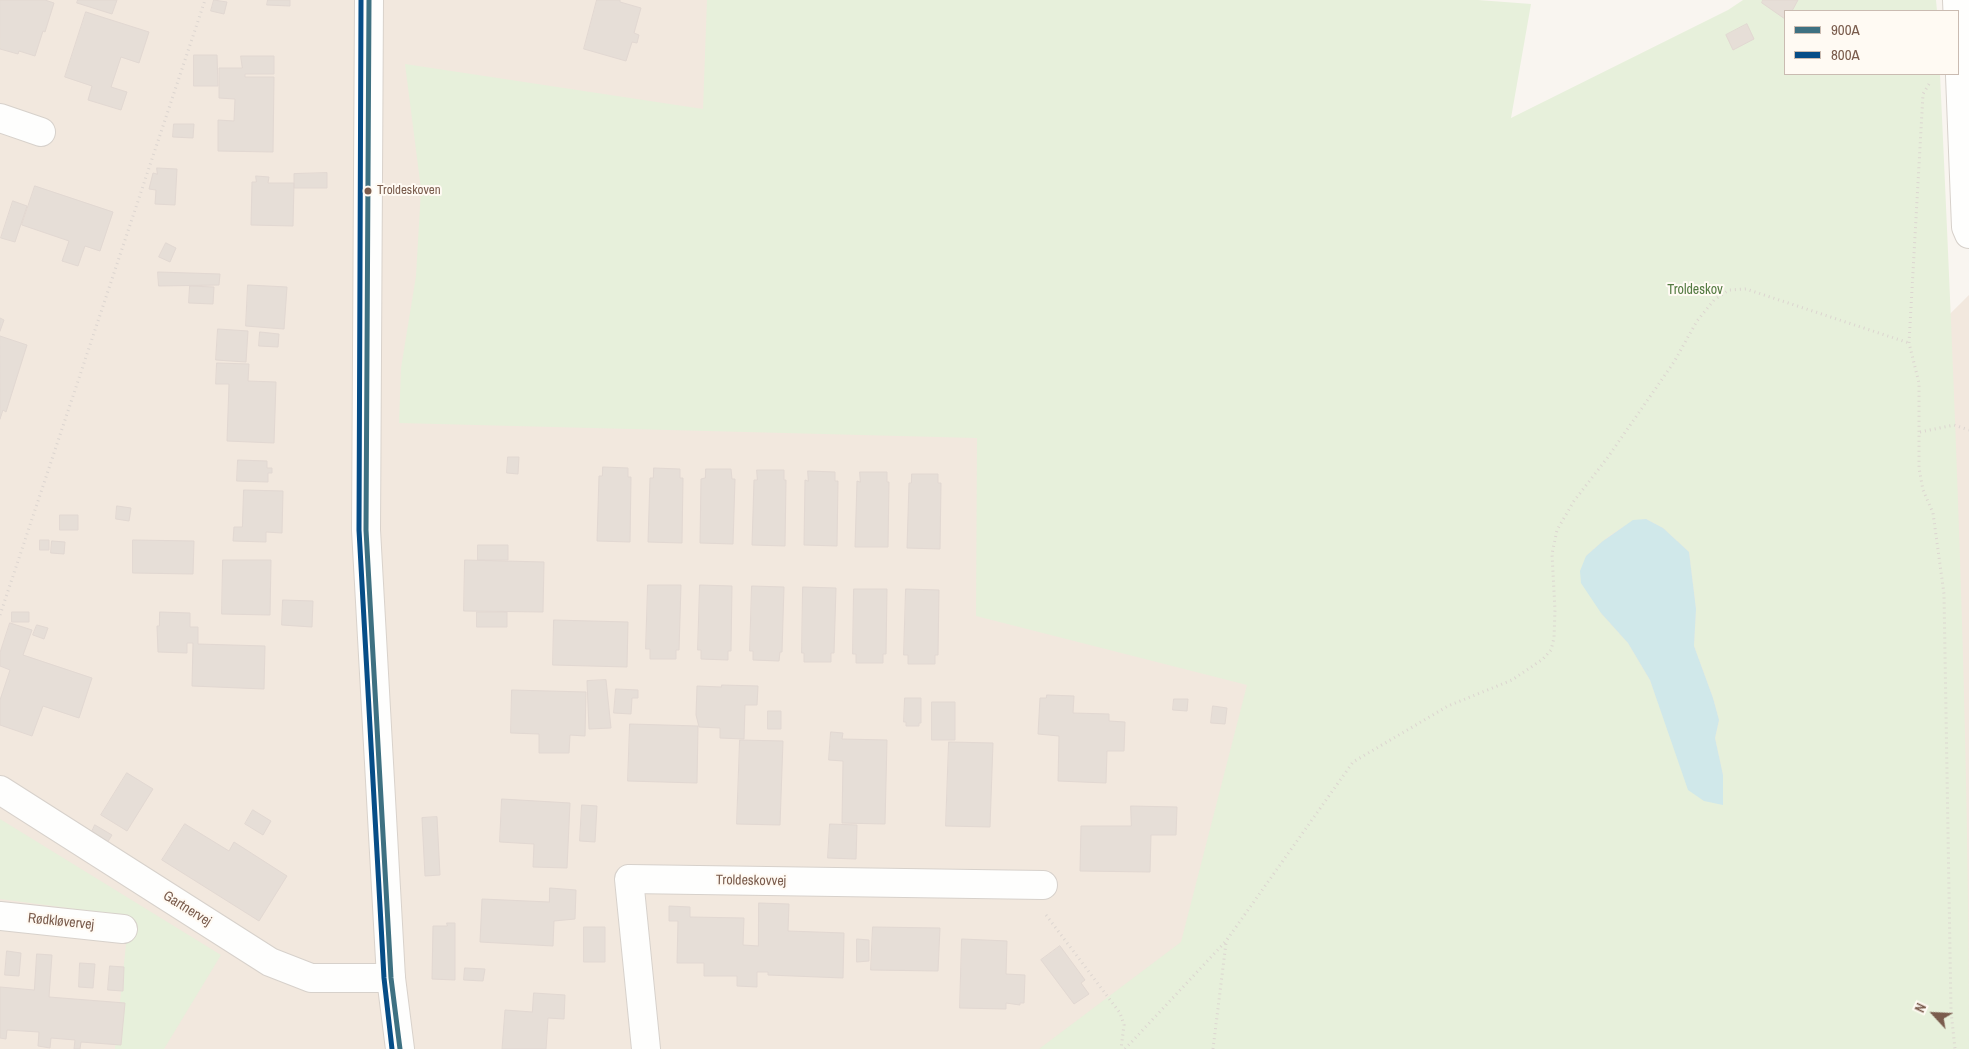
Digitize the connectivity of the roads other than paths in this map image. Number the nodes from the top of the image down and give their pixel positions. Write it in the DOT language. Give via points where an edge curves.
graph roads {
  1 [pos="369,0"];
  2 [pos="1959,50"];
  3 [pos="0,118"];
  4 [pos="41,132"];
  5 [pos="1969,234"];
  6 [pos="0,790"];
  7 [pos="1043,885"];
  8 [pos="0,916"];
  9 [pos="123,929"];
  10 [pos="390,978"];
  11 [pos="400,1049"];
  12 [pos="646,1049"];
  1 -- 10 [label="street" via="366,530"];
  2 -- 5 [label="street" via="1966,227"];
  3 -- 4 [label="street"];
  6 -- 10 [label="street, Gartnervej" via="270,962 311,978"];
  7 -- 12 [label="street, Troldeskovvej" via="629,880"];
  8 -- 9 [label="street, Rødkløvervej"];
  10 -- 11 [label="street"];
}
